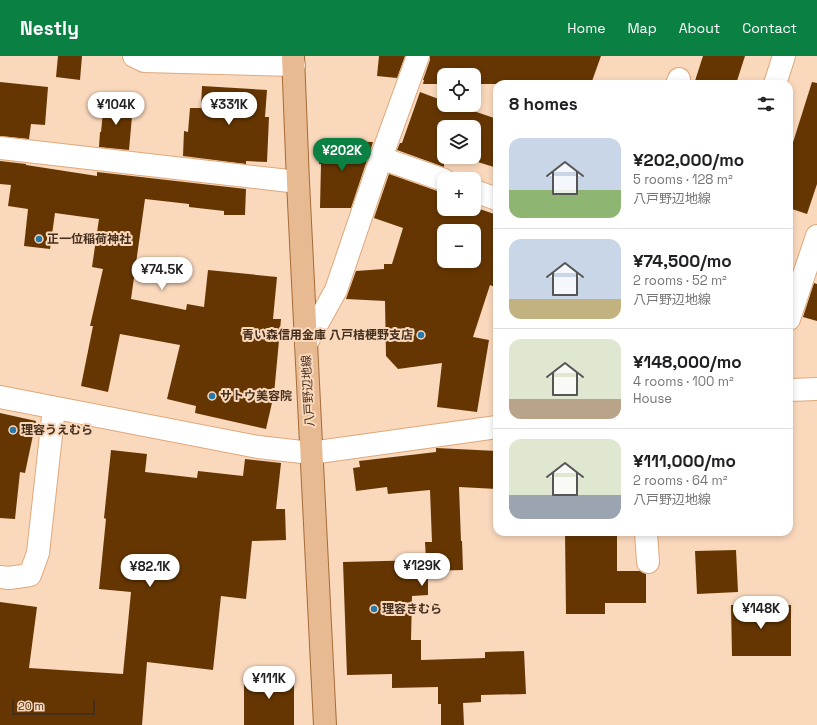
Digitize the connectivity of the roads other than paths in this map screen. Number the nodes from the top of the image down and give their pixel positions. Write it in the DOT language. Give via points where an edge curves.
graph roads {
  1 [pos="134,56"];
  2 [pos="418,56"];
  3 [pos="784,56"];
  4 [pos="293,61"];
  5 [pos="776,80"];
  6 [pos="0,148"];
  7 [pos="380,158"];
  8 [pos="437,178"];
  9 [pos="298,182"];
  10 [pos="481,193"];
  11 [pos="493,198"];
  12 [pos="817,236"];
  13 [pos="793,306"];
  14 [pos="306,344"];
  15 [pos="817,389"];
  16 [pos="793,390"];
  17 [pos="0,397"];
  18 [pos="54,408"];
  19 [pos="493,428"];
  20 [pos="311,453"];
  21 [pos="646,536"];
  22 [pos="648,562"];
  23 [pos="0,577"];
  24 [pos="325,725"];
  1 -- 4 [label="street" via="144,61"];
  2 -- 7 [label="street"];
  3 -- 5 [label="street"];
  4 -- 9 [label="main road, 八戸野辺地線"];
  6 -- 9 [label="street"];
  7 -- 8 [label="street"];
  7 -- 14 [label="street" via="336,290"];
  9 -- 14 [label="main road, 八戸野辺地線"];
  10 -- 11 [label="street"];
  12 -- 13 [label="street"];
  14 -- 20 [label="main road, 八戸野辺地線"];
  15 -- 16 [label="street"];
  17 -- 18 [label="street"];
  18 -- 20 [label="street" via="258,446"];
  18 -- 23 [label="street" via="38,553 30,575"];
  19 -- 20 [label="street"];
  20 -- 24 [label="main road, 八戸野辺地線"];
  21 -- 22 [label="street"];
}
